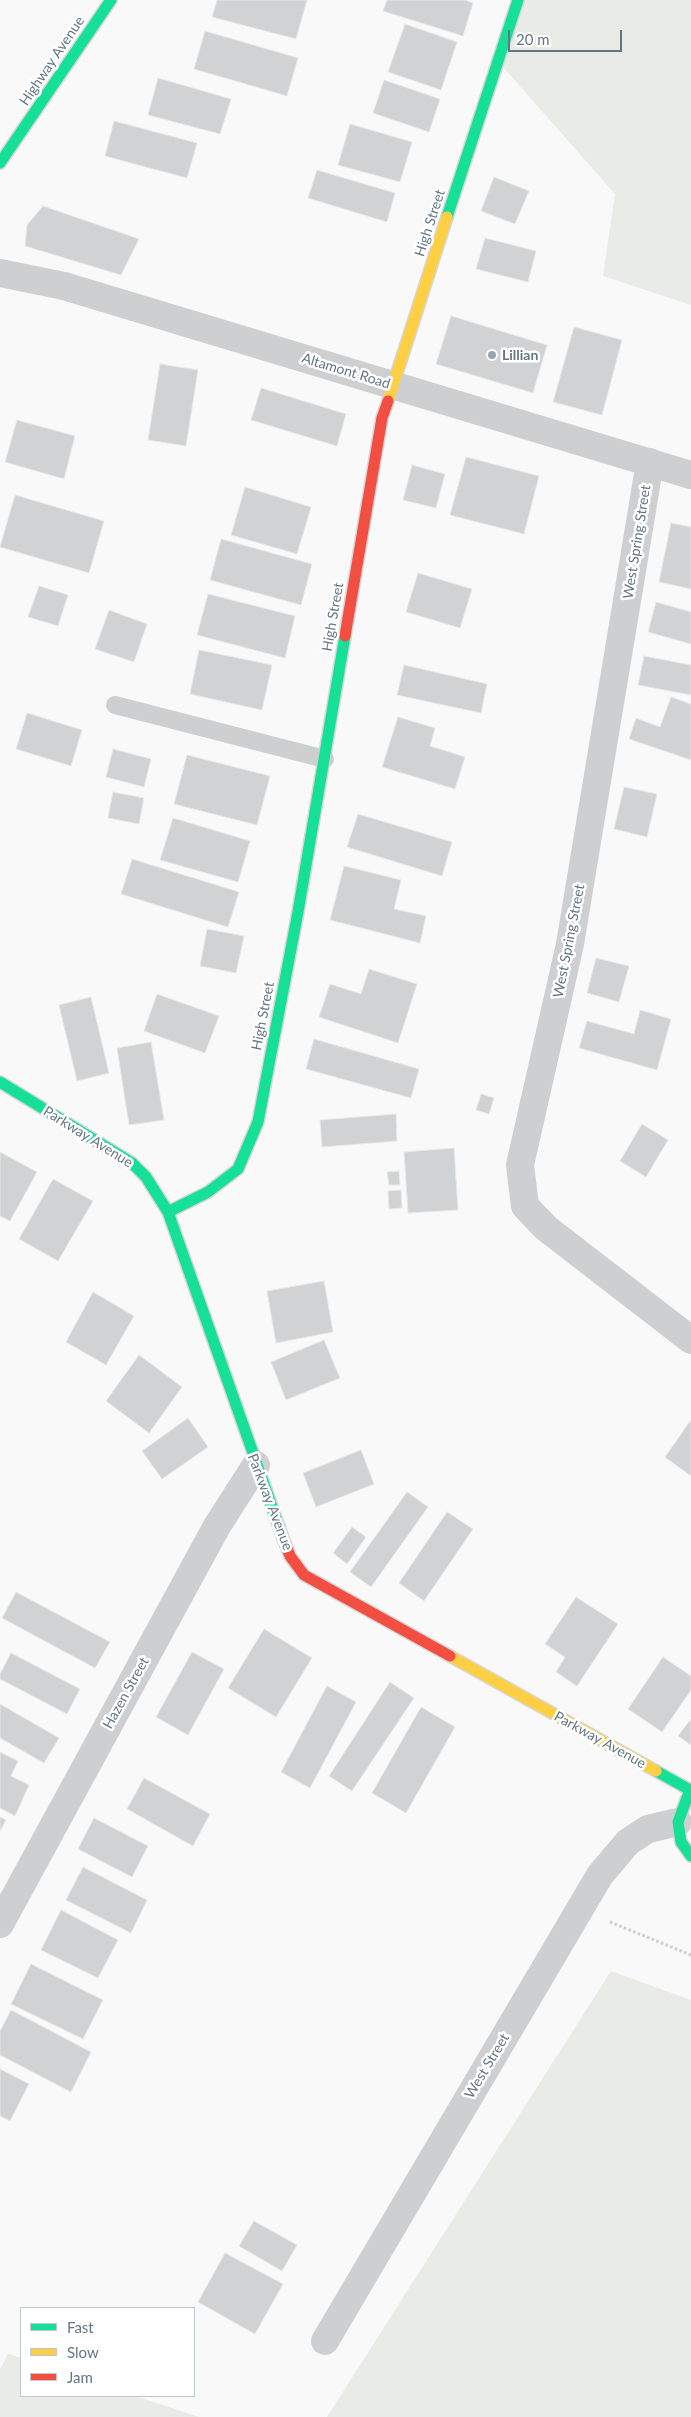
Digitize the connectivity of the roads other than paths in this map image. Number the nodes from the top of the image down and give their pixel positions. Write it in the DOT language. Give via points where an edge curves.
graph roads {
  1 [pos="111,0"];
  2 [pos="518,0"];
  3 [pos="0,163"];
  4 [pos="0,273"];
  5 [pos="393,385"];
  6 [pos="650,462"];
  7 [pos="691,475"];
  8 [pos="115,705"];
  9 [pos="324,760"];
  10 [pos="1,1083"];
  11 [pos="168,1212"];
  12 [pos="691,1340"];
  13 [pos="256,1465"];
  14 [pos="691,1790"];
  15 [pos="678,1822"];
  16 [pos="691,1856"];
  17 [pos="0,1924"];
  18 [pos="325,2341"];
  1 -- 3 [label="street, Highway Avenue"];
  2 -- 5 [label="street, High Street"];
  4 -- 5 [label="street, Altamont Road" via="64,286"];
  5 -- 6 [label="street, Altamont Road"];
  5 -- 9 [label="street, High Street" via="382,418"];
  6 -- 7 [label="street, Altamont Road"];
  6 -- 12 [label="street, West Spring Street" via="570,944 520,1165 525,1206 546,1228"];
  8 -- 9 [label="lane"];
  9 -- 11 [label="street, High Street" via="258,1122 238,1170 208,1192"];
  10 -- 11 [label="street, Parkway Avenue" via="132,1163 146,1177"];
  11 -- 13 [label="street, Parkway Avenue"];
  13 -- 14 [label="street, Parkway Avenue" via="290,1556 304,1576"];
  13 -- 17 [label="street, Hazen Street" via="217,1526"];
  14 -- 15 [label="street"];
  15 -- 16 [label="street" via="681,1842"];
  15 -- 18 [label="street, West Street" via="648,1829 628,1842 600,1875"];
}
